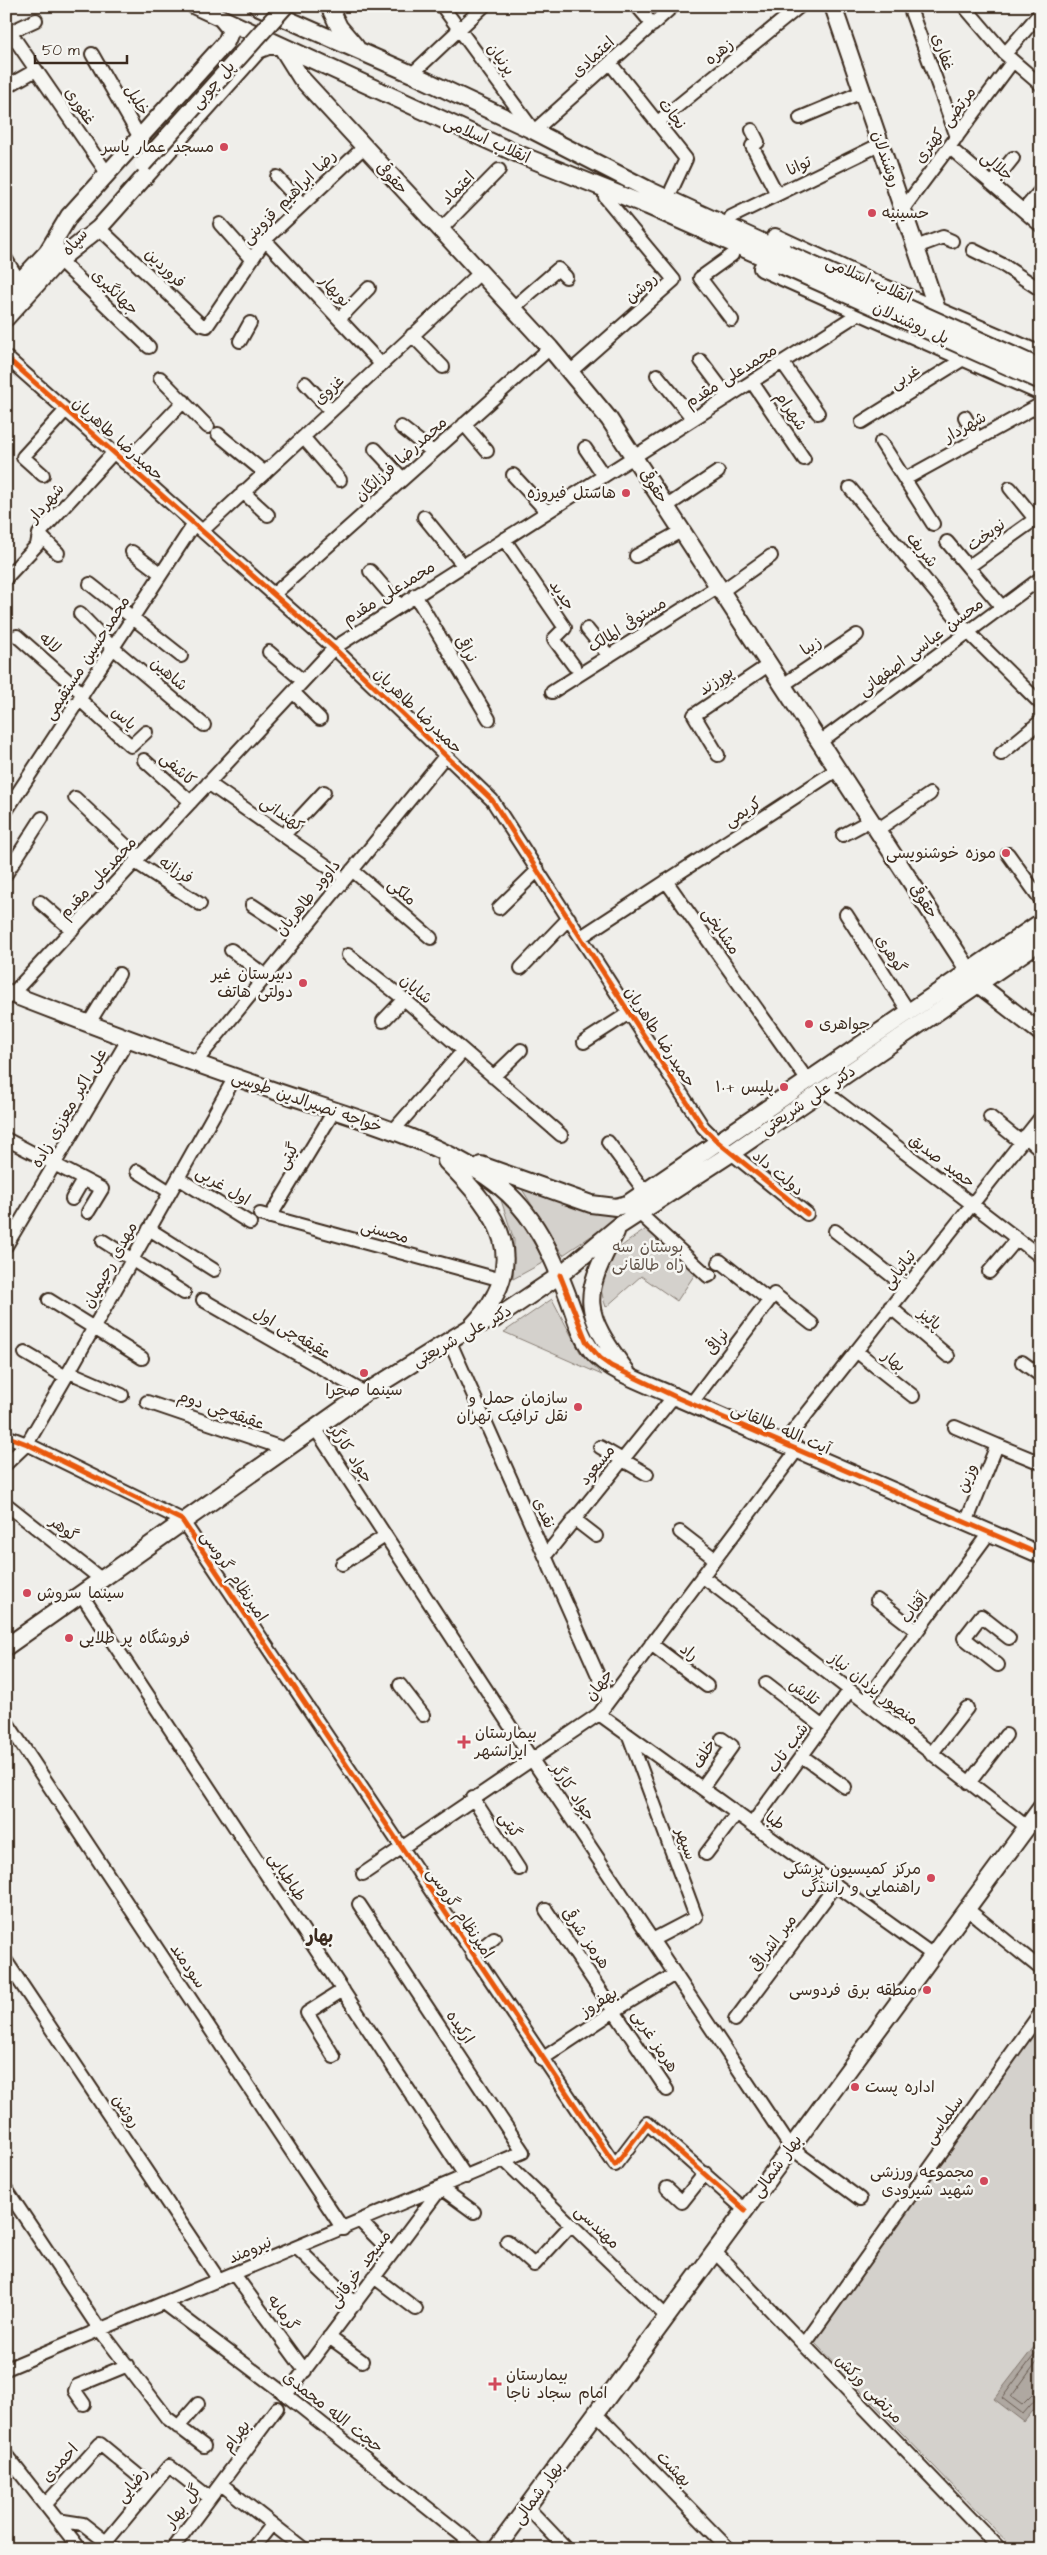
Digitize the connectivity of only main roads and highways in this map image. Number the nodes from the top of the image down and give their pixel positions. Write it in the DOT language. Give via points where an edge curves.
graph roads {
  1 [pos="195,6"];
  2 [pos="258,6"];
  3 [pos="272,6"];
  4 [pos="284,6"];
  5 [pos="292,6"];
  6 [pos="329,6"];
  7 [pos="833,6"];
  8 [pos="219,17"];
  9 [pos="281,46"];
  10 [pos="359,51"];
  11 [pos="212,55"];
  12 [pos="235,74"];
  13 [pos="534,131"];
  14 [pos="511,151"];
  15 [pos="138,161"];
  16 [pos="53,256"];
  17 [pos="784,259"];
  18 [pos="885,288"];
  19 [pos="6,296"];
  20 [pos="939,311"];
  21 [pos="868,315"];
  22 [pos="6,318"];
  23 [pos="980,329"];
  24 [pos="947,349"];
  25 [pos="1041,355"];
  26 [pos="964,358"];
  27 [pos="1041,368"];
  28 [pos="1041,380"];
  29 [pos="1041,392"];
  30 [pos="1041,922"];
  31 [pos="1041,941"];
  32 [pos="974,977"];
  33 [pos="9,993"];
  34 [pos="1041,1033"];
  35 [pos="432,1147"];
  36 [pos="619,1226"];
  37 [pos="560,1275"];
  38 [pos="472,1327"];
  39 [pos="629,1375"];
  40 [pos="1041,1555"];
  41 [pos="6,1646"];
  42 [pos="1041,1808"];
  43 [pos="496,2549"];
  1 -- 8 [label="main road, انقلاب اسلامی"];
  2 -- 10 [label="main road, انقلاب اسلامی"];
  3 -- 5 [label="main road" via="281,11"];
  3 -- 15 [label="main road, پل چوبی"];
  4 -- 15 [label="main road, پل چوبی, bridge"];
  6 -- 10 [label="main road" via="339,27"];
  7 -- 20 [label="main road, روشندلان"];
  8 -- 9 [label="main road, انقلاب اسلامی"];
  8 -- 11 [label="main road" via="231,30 226,42"];
  9 -- 12 [label="main road" via="258,50"];
  9 -- 14 [label="main road, انقلاب اسلامی"];
  9 -- 32 [label="main road, حقوقی" via="301,78 550,348 609,419"];
  10 -- 13 [label="main road, انقلاب اسلامی"];
  11 -- 12 [label="main road" via="228,44 234,44 241,50 242,58"];
  11 -- 16 [label="main road" via="69,216"];
  12 -- 16 [label="main road" via="99,228"];
  13 -- 17 [label="main road, انقلاب اسلامی"];
  13 -- 18 [label="main road, انقلاب اسلامی" via="672,189"];
  14 -- 17 [label="main road, انقلاب اسلامی"];
  14 -- 21 [label="main road, انقلاب اسلامی" via="604,197"];
  15 -- 16 [label="main road, سپاه"];
  16 -- 19 [label="main road, سپاه" via="19,281"];
  16 -- 22 [label="main road, سپاه"];
  17 -- 27 [label="main road, پل روشندلان, bridge"];
  17 -- 28 [label="main road, پل روشندلان, bridge"];
  18 -- 20 [label="main road, انقلاب اسلامی"];
  18 -- 21 [label="main road" via="899,299 900,311 890,318"];
  20 -- 23 [label="main road, انقلاب اسلامی"];
  20 -- 24 [label="main road, روشندلان"];
  21 -- 24 [label="main road, انقلاب اسلامی"];
  23 -- 25 [label="main road, انقلاب اسلامی"];
  23 -- 26 [label="main road" via="969,331 962,338 960,347"];
  24 -- 26 [label="main road, انقلاب اسلامی"];
  26 -- 29 [label="main road, انقلاب اسلامی"];
  30 -- 32 [label="main road, دکتر علی شریعتی"];
  31 -- 32 [label="main road, دکتر علی شریعتی"];
  32 -- 34 [label="main road, حقوقی"];
  32 -- 35 [label="main road, دکتر علی شریعتی" via="909,1012 627,1204 604,1207"];
  32 -- 36 [label="main road, دکتر علی شریعتی" via="823,1090"];
  33 -- 35 [label="main road, خواجه نصیرالدین طوسی"];
  35 -- 37 [label="main road, خواجه نصیرالدین طوسی" via="509,1193 543,1237"];
  35 -- 38 [label="main road" via="477,1192 493,1217 504,1248 502,1280"];
  36 -- 37 [label="main road, دکتر علی شریعتی"];
  36 -- 39 [label="main road" via="598,1266 590,1295 594,1322"];
  37 -- 38 [label="main road, دکتر علی شریعتی" via="495,1319"];
  37 -- 39 [label="main road, آیت الله طالقانی" via="587,1343 600,1358"];
  38 -- 41 [label="main road, دکتر علی شریعتی" via="365,1393"];
  39 -- 40 [label="main road, آیت الله طالقانی"];
  42 -- 43 [label="main road, بهار شمالی"];
}
